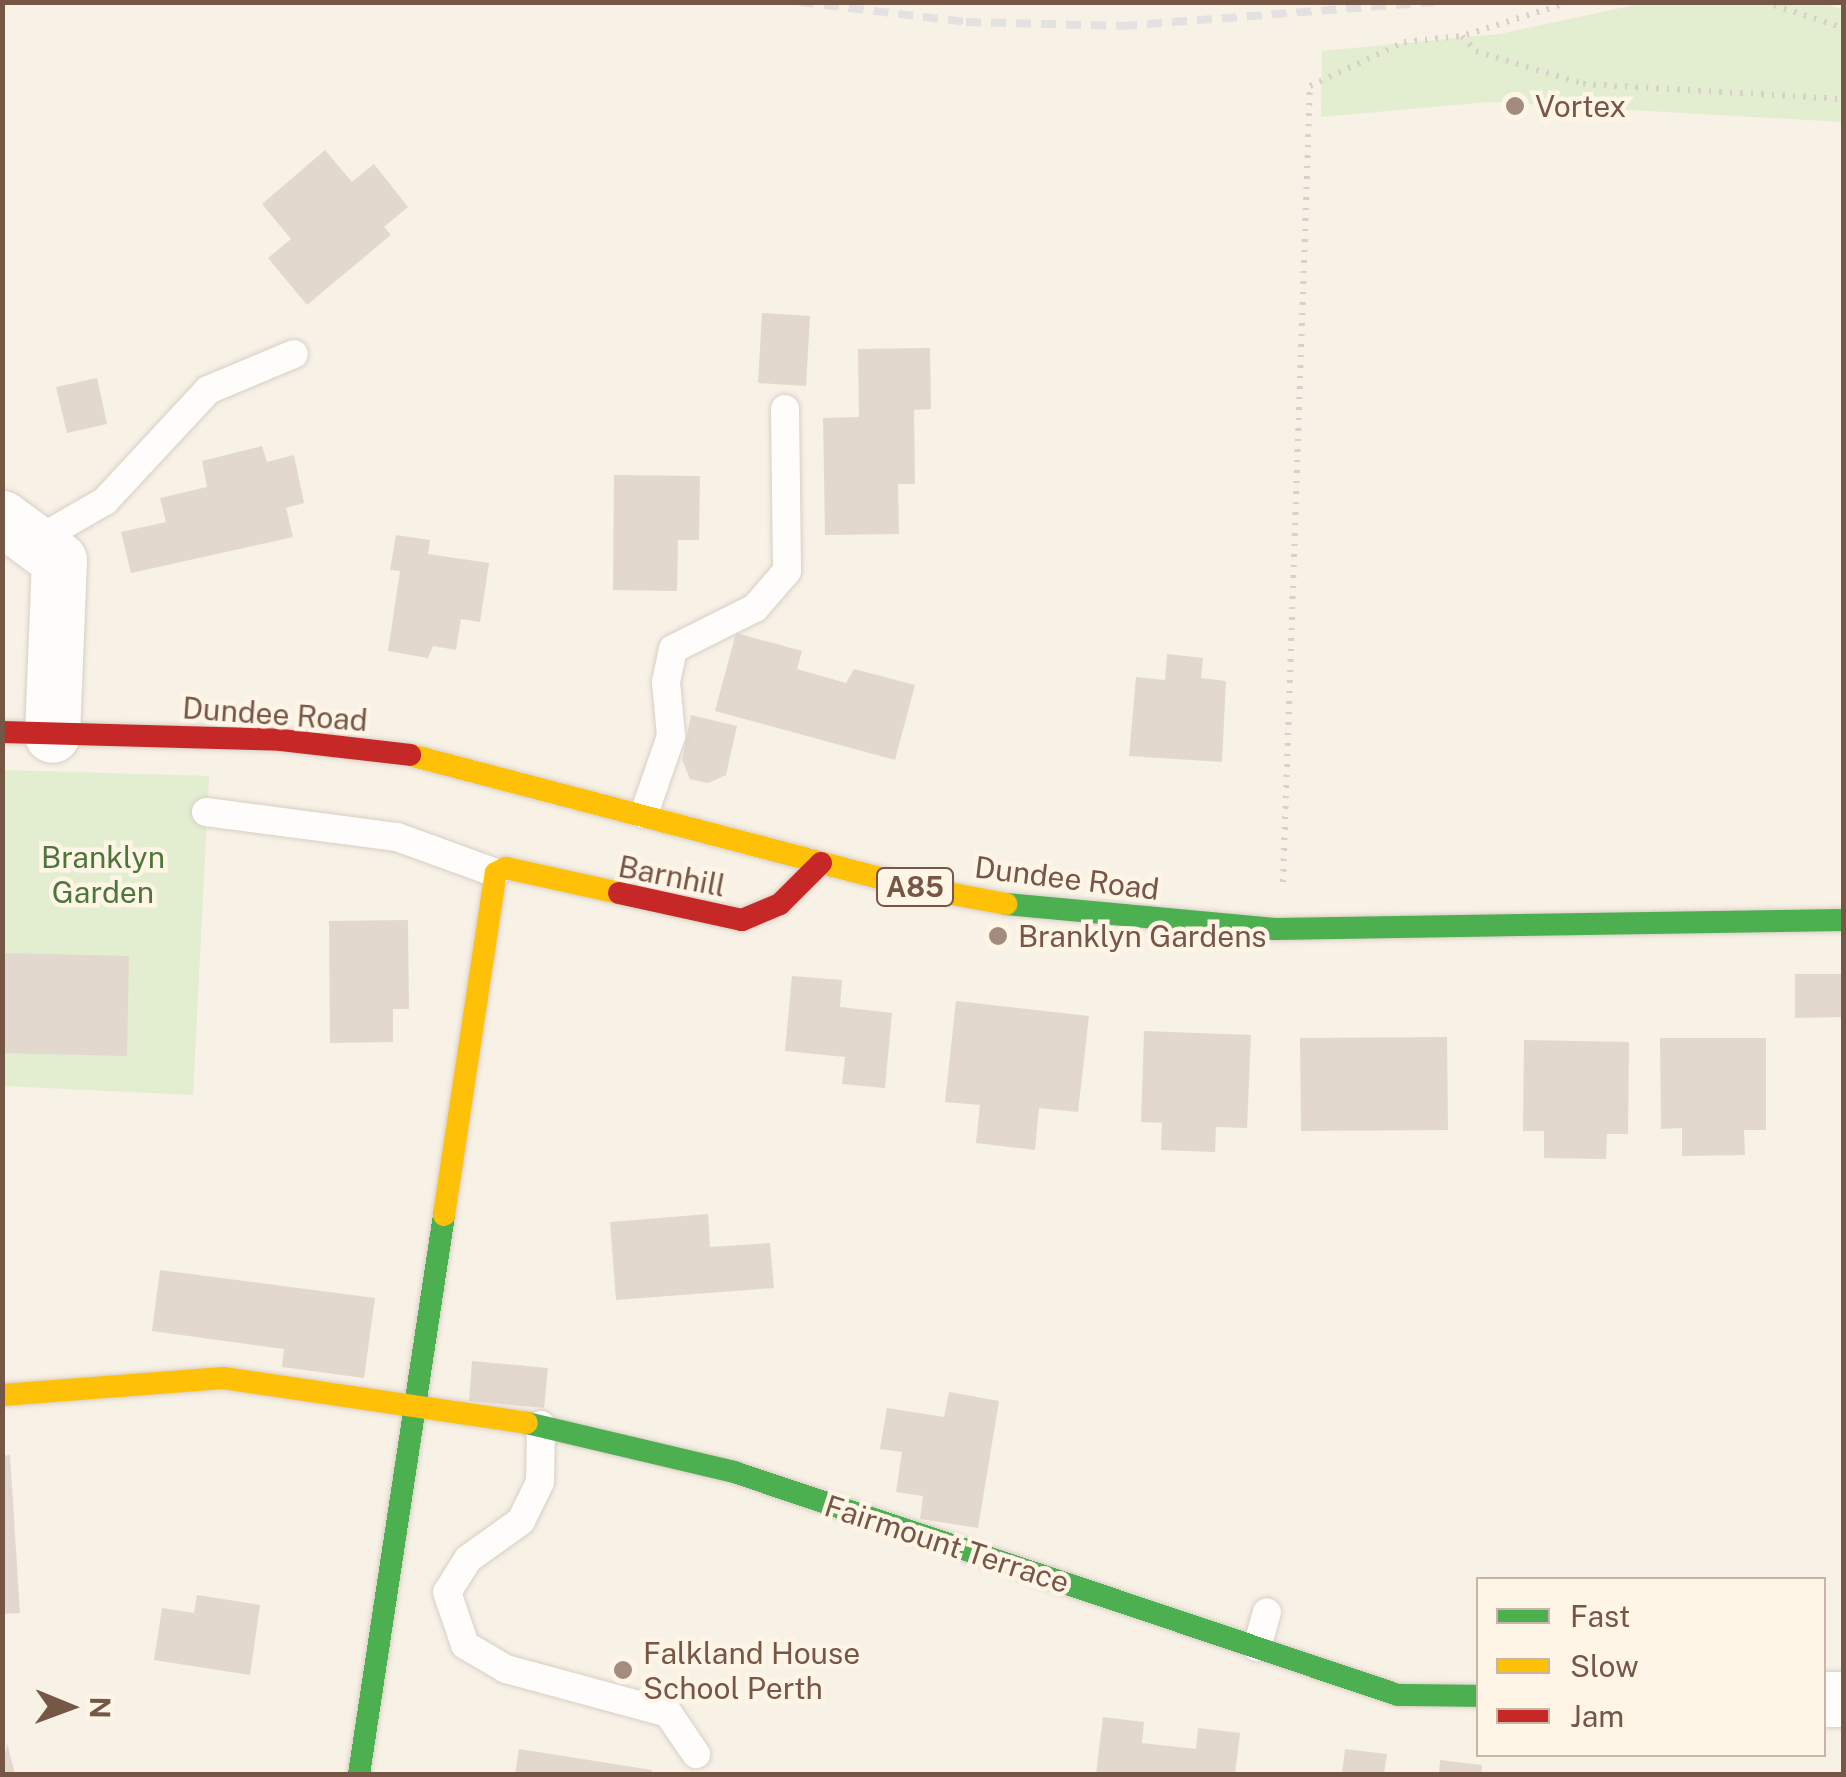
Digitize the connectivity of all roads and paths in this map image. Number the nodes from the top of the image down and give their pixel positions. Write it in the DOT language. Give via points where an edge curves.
graph roads {
  1 [pos="1569,2"];
  2 [pos="1764,2"];
  3 [pos="1844,28"];
  4 [pos="1462,36"];
  5 [pos="1844,98"];
  6 [pos="294,354"];
  7 [pos="785,409"];
  8 [pos="18,530"];
  9 [pos="27,734"];
  10 [pos="206,812"];
  11 [pos="644,814"];
  12 [pos="820,863"];
  13 [pos="496,873"];
  14 [pos="1844,920"];
  15 [pos="1275,929"];
  16 [pos="2,1395"];
  17 [pos="410,1407"];
  18 [pos="541,1424"];
  19 [pos="1267,1612"];
  20 [pos="1257,1647"];
  21 [pos="1476,1696"];
  22 [pos="696,1754"];
  23 [pos="359,1774"];
  1 -- 4 [label="path"];
  2 -- 3 [label="path"];
  4 -- 5 [label="path" via="1476,52 1583,84"];
  4 -- 15 [label="path" via="1404,42 1310,86 1288,850"];
  6 -- 8 [label="lane" via="208,390 104,501"];
  7 -- 11 [label="lane" via="787,571 755,608 673,649 666,682 671,736"];
  8 -- 9 [label="street" via="59,560"];
  9 -- 11 [label="street, Dundee Road / A85" via="281,740 440,758"];
  10 -- 13 [label="lane" via="397,837"];
  11 -- 12 [label="street, Dundee Road / A85"];
  12 -- 13 [label="street, Barnhill" via="780,904 742,920 506,868"];
  12 -- 15 [label="street, Dundee Road / A85" via="1030,908"];
  13 -- 17 [label="street"];
  14 -- 15 [label="street, Dundee Road / A85"];
  16 -- 17 [label="street, Fairmount Terrace" via="223,1378"];
  17 -- 18 [label="street, Fairmount Terrace"];
  17 -- 23 [label="street"];
  18 -- 20 [label="street, Fairmount Terrace" via="734,1472"];
  18 -- 22 [label="lane" via="540,1482 521,1521 468,1559 447,1592 465,1646 506,1669 668,1713"];
  19 -- 20 [label="lane"];
  20 -- 21 [label="street, Fairmount Terrace" via="1398,1695"];
}
